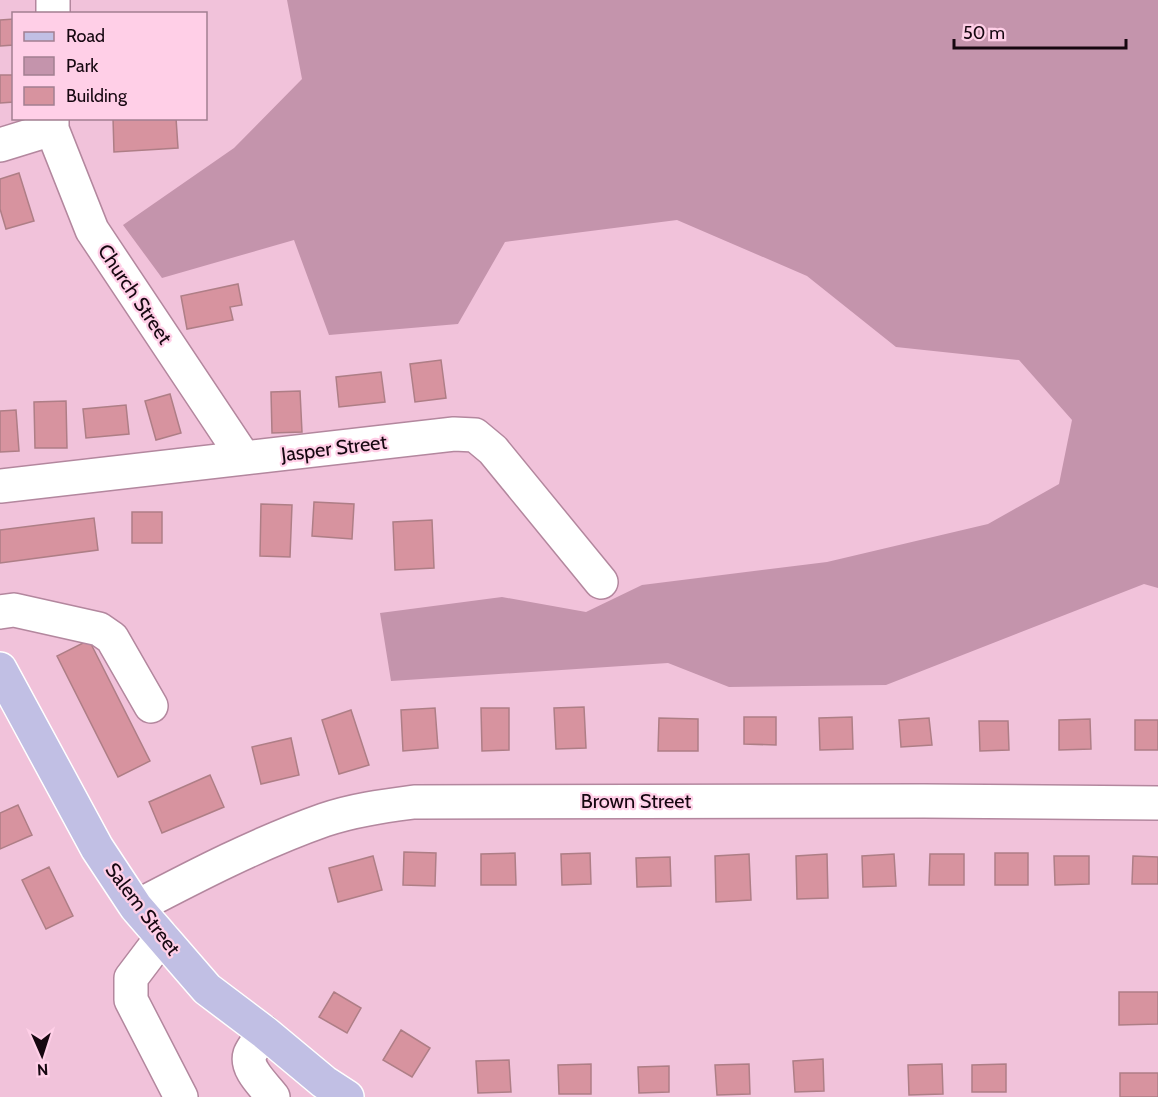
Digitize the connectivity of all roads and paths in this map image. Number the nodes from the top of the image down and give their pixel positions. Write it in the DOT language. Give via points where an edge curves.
graph roads {
  1 [pos="52,124"];
  2 [pos="0,146"];
  3 [pos="244,458"];
  4 [pos="0,486"];
  5 [pos="601,582"];
  6 [pos="0,612"];
  7 [pos="0,669"];
  8 [pos="150,706"];
  9 [pos="1158,802"];
  10 [pos="136,907"];
  11 [pos="162,937"];
  12 [pos="264,1032"];
  13 [pos="181,1097"];
  14 [pos="273,1097"];
  15 [pos="346,1097"];
  1 -- 2 [label="street"];
  1 -- 3 [label="street, Church Street" via="92,230"];
  3 -- 4 [label="street, Jasper Street"];
  3 -- 5 [label="street, Jasper Street" via="454,434 475,435 493,450"];
  6 -- 8 [label="street" via="14,610 99,629 112,638"];
  7 -- 10 [label="main road, Salem Street" via="97,848"];
  9 -- 10 [label="street, Brown Street" via="414,802 369,808 325,820 231,859"];
  10 -- 11 [label="main road, Salem Street"];
  11 -- 12 [label="main road, Salem Street" via="207,989"];
  11 -- 13 [label="street" via="131,978 131,1000"];
  12 -- 14 [label="street" via="250,1055 250,1064"];
  12 -- 15 [label="main road, Salem Street"];
}
